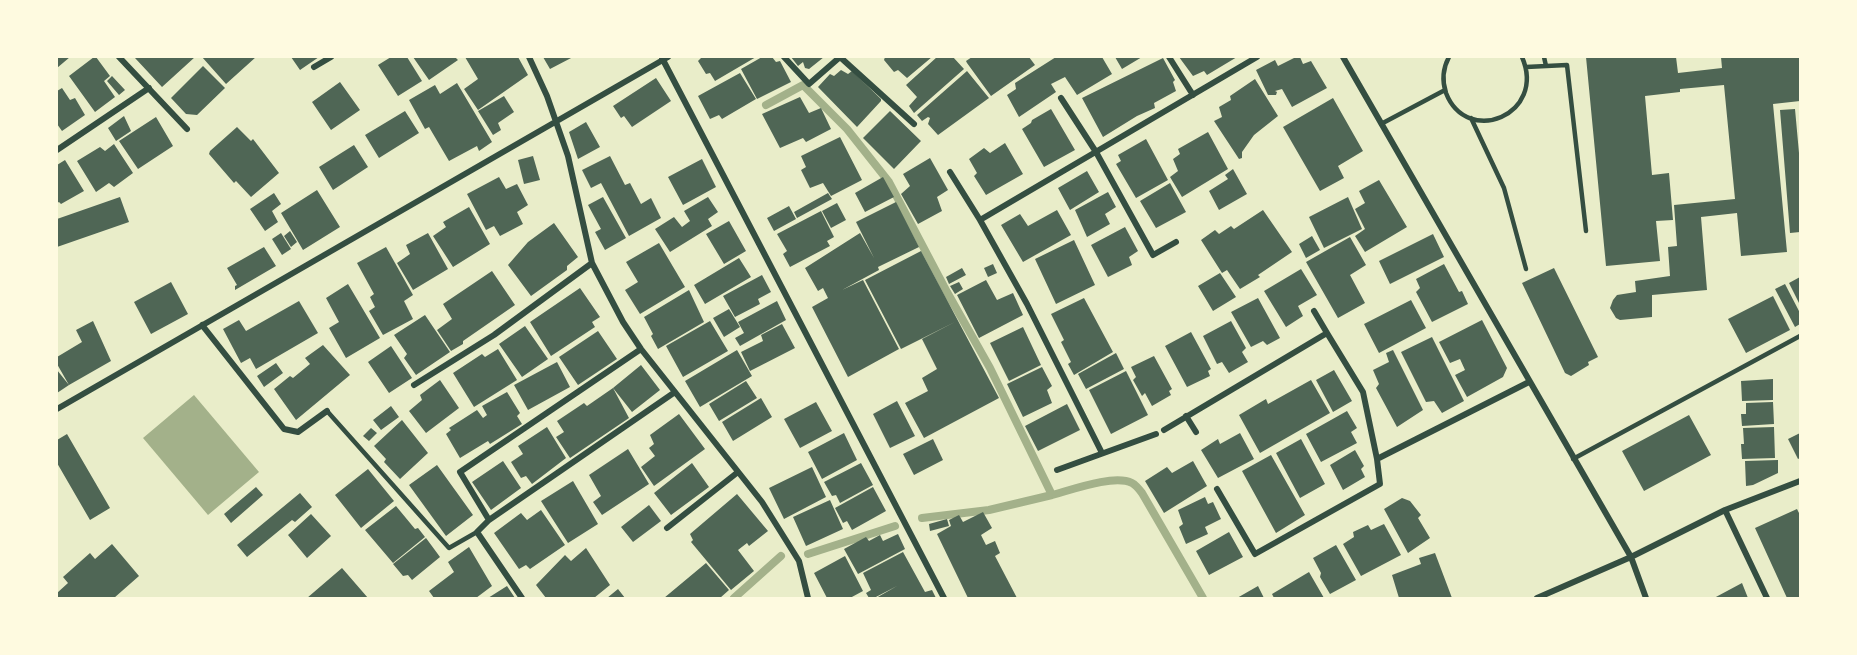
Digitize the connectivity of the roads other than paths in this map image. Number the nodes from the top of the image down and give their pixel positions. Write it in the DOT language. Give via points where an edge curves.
graph roads {
  1 [pos="119,57"];
  2 [pos="331,57"];
  3 [pos="529,57"];
  4 [pos="784,57"];
  5 [pos="840,57"];
  6 [pos="1170,57"];
  7 [pos="1257,57"];
  8 [pos="1343,57"];
  9 [pos="1449,57"];
  10 [pos="1522,57"];
  11 [pos="1544,57"];
  12 [pos="664,58"];
  13 [pos="1546,66"];
  14 [pos="314,67"];
  15 [pos="1526,67"];
  16 [pos="149,88"];
  17 [pos="1445,90"];
  18 [pos="1193,95"];
  19 [pos="1061,99"];
  20 [pos="1471,118"];
  21 [pos="555,122"];
  22 [pos="914,124"];
  23 [pos="1381,124"];
  24 [pos="187,129"];
  25 [pos="57,149"];
  26 [pos="1095,152"];
  27 [pos="950,172"];
  28 [pos="980,220"];
  29 [pos="1586,231"];
  30 [pos="1176,242"];
  31 [pos="592,263"];
  32 [pos="1526,269"];
  33 [pos="1314,311"];
  34 [pos="202,325"];
  35 [pos="1327,333"];
  36 [pos="1800,336"];
  37 [pos="641,349"];
  38 [pos="1529,382"];
  39 [pos="414,385"];
  40 [pos="675,392"];
  41 [pos="57,409"];
  42 [pos="327,411"];
  43 [pos="1186,416"];
  44 [pos="1164,430"];
  45 [pos="1196,432"];
  46 [pos="1156,434"];
  47 [pos="1102,453"];
  48 [pos="1377,459"];
  49 [pos="1573,459"];
  50 [pos="1057,470"];
  51 [pos="738,472"];
  52 [pos="1800,481"];
  53 [pos="1217,489"];
  54 [pos="1725,510"];
  55 [pos="489,520"];
  56 [pos="667,528"];
  57 [pos="477,532"];
  58 [pos="1631,557"];
  59 [pos="522,598"];
  60 [pos="808,598"];
  61 [pos="944,598"];
  62 [pos="1537,598"];
  63 [pos="1646,598"];
  64 [pos="1767,598"];
  1 -- 16 [label="street"];
  2 -- 14 [label="street"];
  3 -- 21 [label="street"];
  4 -- 5 [label="street" via="809,84"];
  5 -- 22 [label="street"];
  6 -- 18 [label="street"];
  7 -- 18 [label="street"];
  8 -- 23 [label="street"];
  9 -- 17 [label="lane" via="1443,76"];
  10 -- 15 [label="lane"];
  11 -- 13 [label="lane"];
  12 -- 21 [label="street"];
  12 -- 61 [label="street"];
  13 -- 15 [label="lane"];
  13 -- 29 [label="lane" via="1567,64"];
  15 -- 20 [label="lane" via="1528,80 1519,105 1497,119"];
  16 -- 24 [label="street"];
  16 -- 25 [label="street"];
  17 -- 20 [label="lane" via="1459,112"];
  17 -- 23 [label="lane"];
  18 -- 26 [label="street"];
  19 -- 26 [label="street"];
  20 -- 32 [label="lane" via="1504,188"];
  21 -- 31 [label="street" via="568,156"];
  21 -- 34 [label="street"];
  23 -- 38 [label="street"];
  26 -- 28 [label="street"];
  26 -- 30 [label="street" via="1153,255"];
  27 -- 28 [label="street"];
  28 -- 47 [label="street"];
  31 -- 37 [label="street"];
  31 -- 39 [label="street" via="494,335"];
  33 -- 35 [label="street"];
  34 -- 41 [label="street"];
  34 -- 42 [label="street" via="284,429 298,432"];
  35 -- 43 [label="street"];
  35 -- 48 [label="street" via="1363,392"];
  36 -- 49 [label="lane"];
  37 -- 40 [label="street"];
  37 -- 55 [label="street" via="460,472"];
  38 -- 48 [label="street"];
  38 -- 49 [label="street"];
  40 -- 51 [label="street"];
  40 -- 55 [label="street"];
  42 -- 57 [label="lane" via="449,548"];
  43 -- 44 [label="street"];
  43 -- 45 [label="street"];
  46 -- 47 [label="street"];
  47 -- 50 [label="street"];
  48 -- 53 [label="street" via="1380,484 1254,554"];
  49 -- 58 [label="street"];
  51 -- 56 [label="street"];
  51 -- 60 [label="street" via="799,561"];
  52 -- 54 [label="street"];
  54 -- 58 [label="street"];
  54 -- 64 [label="street"];
  55 -- 57 [label="street"];
  57 -- 59 [label="street"];
  58 -- 62 [label="street"];
  58 -- 63 [label="street"];
}
